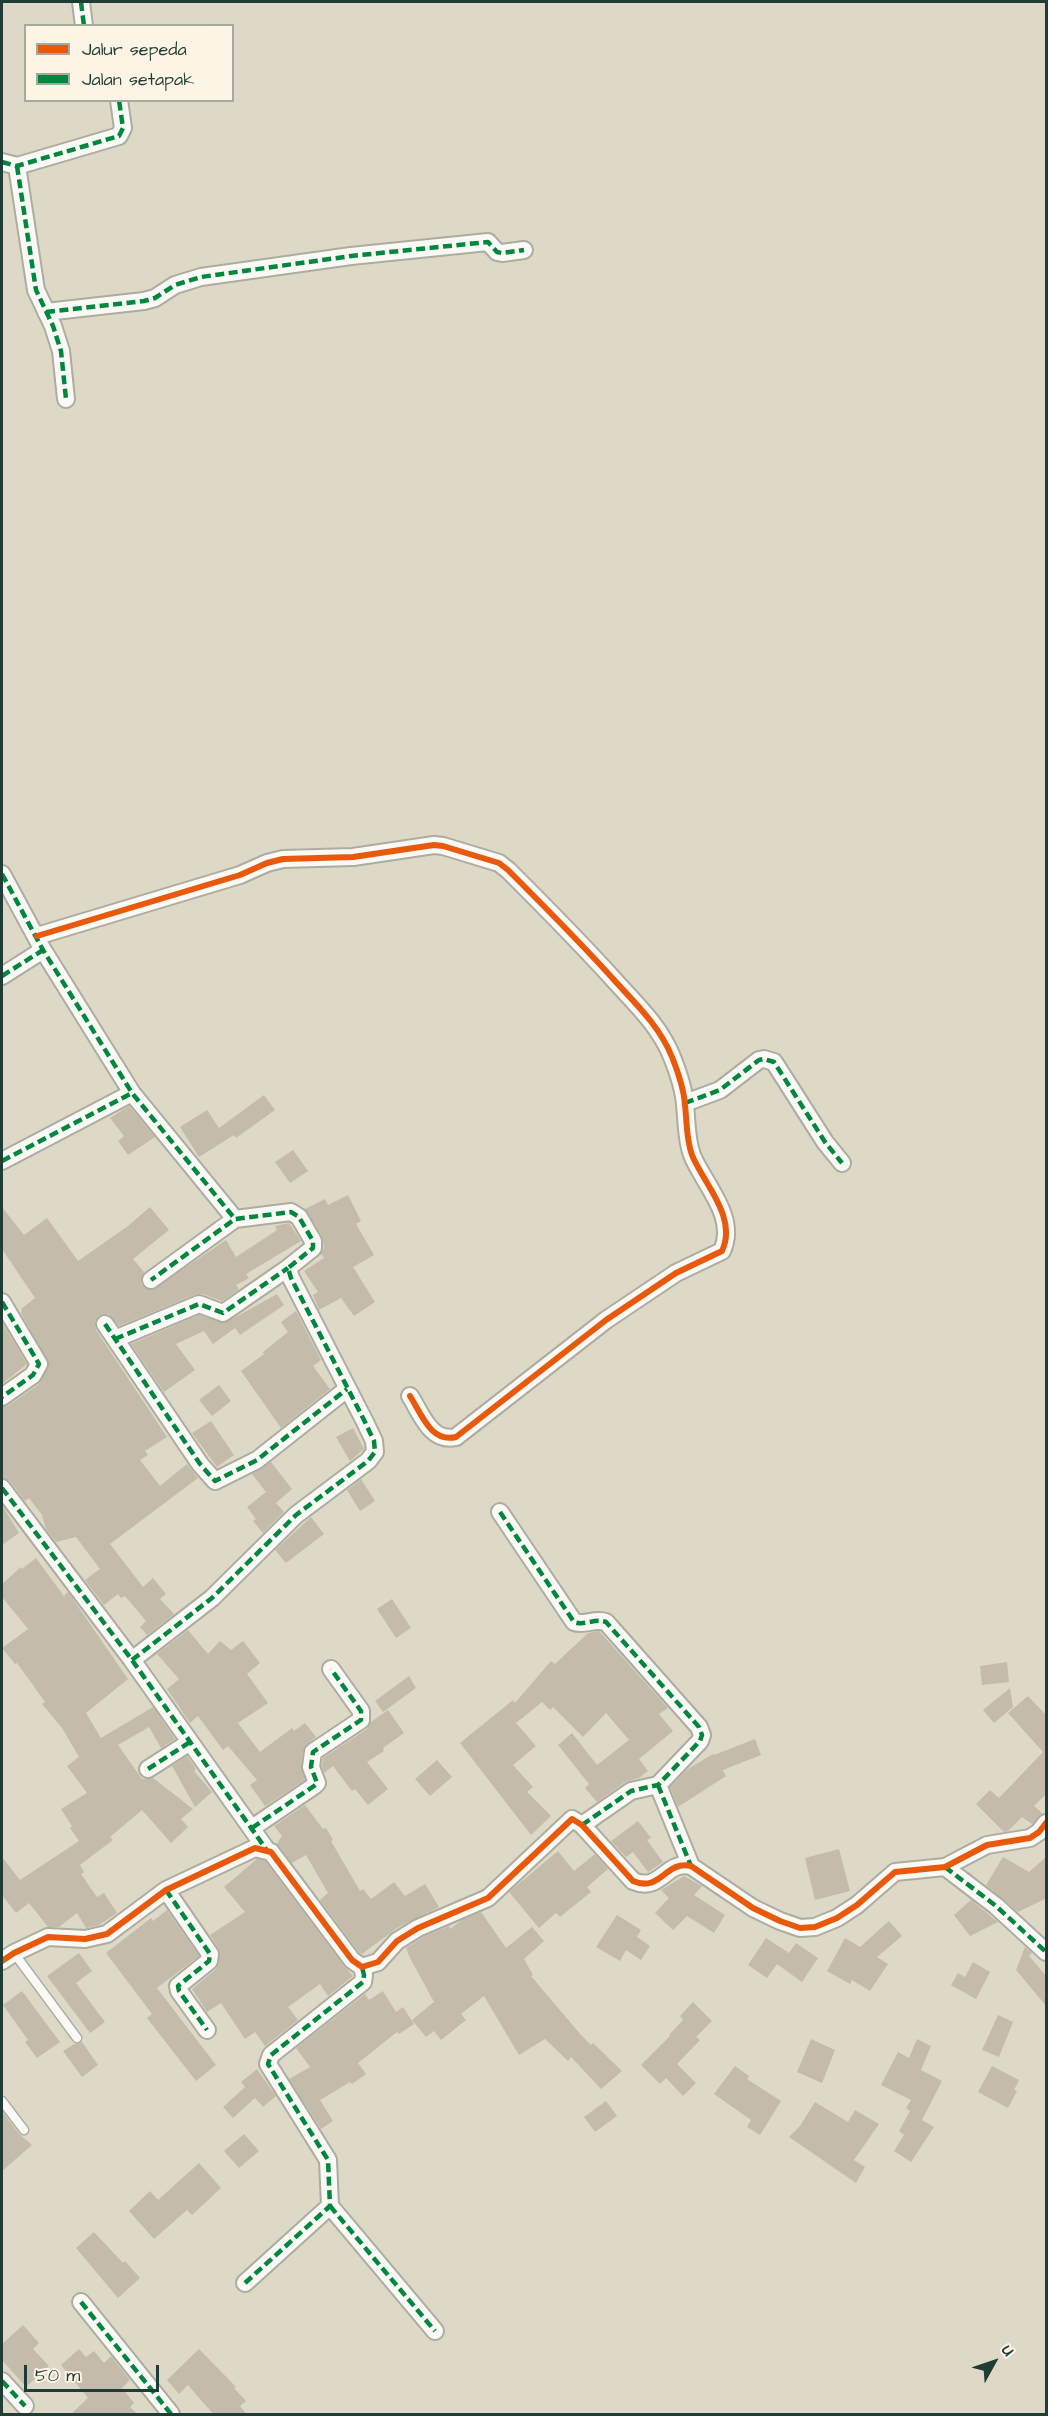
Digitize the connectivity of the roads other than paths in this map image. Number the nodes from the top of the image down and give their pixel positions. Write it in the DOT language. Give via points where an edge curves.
graph roads {
  1 [pos="81,2"];
  2 [pos="84,24"];
  3 [pos="119,102"];
  4 [pos="9,164"];
  5 [pos="524,250"];
  6 [pos="46,312"];
  7 [pos="66,399"];
  8 [pos="2,874"];
  9 [pos="40,943"];
  10 [pos="2,976"];
  11 [pos="132,1093"];
  12 [pos="685,1103"];
  13 [pos="2,1161"];
  14 [pos="842,1163"];
  15 [pos="235,1219"];
  16 [pos="288,1268"];
  17 [pos="151,1280"];
  18 [pos="2,1302"];
  19 [pos="105,1324"];
  20 [pos="115,1339"];
  21 [pos="347,1389"];
  22 [pos="410,1396"];
  23 [pos="2,1397"];
  24 [pos="3,1492"];
  25 [pos="500,1512"];
  26 [pos="132,1660"];
  27 [pos="331,1669"];
  28 [pos="190,1742"];
  29 [pos="148,1769"];
  30 [pos="658,1785"];
  31 [pos="1047,1822"];
  32 [pos="582,1825"];
  33 [pos="252,1828"];
  34 [pos="266,1849"];
  35 [pos="691,1866"];
  36 [pos="945,1867"];
  37 [pos="166,1890"];
  38 [pos="1047,1952"];
  39 [pos="8,1957"];
  40 [pos="362,1967"];
  41 [pos="207,2030"];
  42 [pos="77,2038"];
  43 [pos="2,2101"];
  44 [pos="24,2130"];
  45 [pos="330,2206"];
  46 [pos="245,2283"];
  47 [pos="81,2302"];
  48 [pos="435,2331"];
  49 [pos="2,2381"];
  50 [pos="25,2406"];
  51 [pos="171,2415"];
  1 -- 2 [label="street"];
  3 -- 4 [label="street" via="123,128 120,136"];
  4 -- 6 [label="street" via="36,290"];
  5 -- 6 [label="street" via="502,254 488,242 265,266 201,277 144,301"];
  6 -- 7 [label="street" via="61,351"];
  8 -- 9 [label="street"];
  9 -- 10 [label="street"];
  9 -- 11 [label="street"];
  9 -- 12 [label="street" via="283,858 353,857 443,846 499,863 593,957 658,1030 673,1058"];
  11 -- 13 [label="street"];
  11 -- 15 [label="street"];
  12 -- 14 [label="street" via="720,1090 759,1060 769,1060"];
  12 -- 22 [label="street" via="691,1152 717,1199 723,1220 722,1251 676,1273 606,1320 456,1437 446,1440 434,1435"];
  15 -- 16 [label="street" via="283,1212 299,1216 313,1248"];
  15 -- 17 [label="street"];
  16 -- 20 [label="street" via="223,1313 199,1304"];
  16 -- 21 [label="street"];
  18 -- 23 [label="street" via="39,1364 33,1374"];
  19 -- 20 [label="street"];
  20 -- 21 [label="street" via="215,1481 257,1460"];
  21 -- 26 [label="street" via="374,1441 375,1452 368,1461 296,1515 212,1598"];
  24 -- 26 [label="street"];
  25 -- 30 [label="street" via="574,1622 606,1622 699,1727 700,1741"];
  26 -- 28 [label="street"];
  27 -- 33 [label="street" via="361,1711 361,1720 313,1752 311,1767 317,1783 314,1786"];
  28 -- 29 [label="street"];
  28 -- 33 [label="street"];
  30 -- 32 [label="street" via="631,1791"];
  30 -- 35 [label="street"];
  31 -- 36 [label="street" via="1030,1838 987,1845"];
  32 -- 35 [label="street" via="633,1881 642,1885 652,1884 682,1864"];
  32 -- 40 [label="street" via="576,1819 568,1821 488,1898 418,1928 397,1941 378,1962"];
  33 -- 34 [label="street"];
  34 -- 37 [label="street" via="255,1848"];
  34 -- 40 [label="street" via="352,1960"];
  35 -- 36 [label="street" via="753,1908 801,1928 837,1918 895,1872"];
  36 -- 38 [label="street"];
  37 -- 39 [label="street" via="107,1934 86,1939 48,1937"];
  37 -- 41 [label="street" via="210,1954 209,1961 178,1986"];
  39 -- 42 [label="lane"];
  40 -- 45 [label="street" via="363,1982 268,2059 328,2160"];
  43 -- 44 [label="lane"];
  45 -- 46 [label="street"];
  45 -- 48 [label="street"];
  47 -- 51 [label="street"];
  49 -- 50 [label="street"];
}
